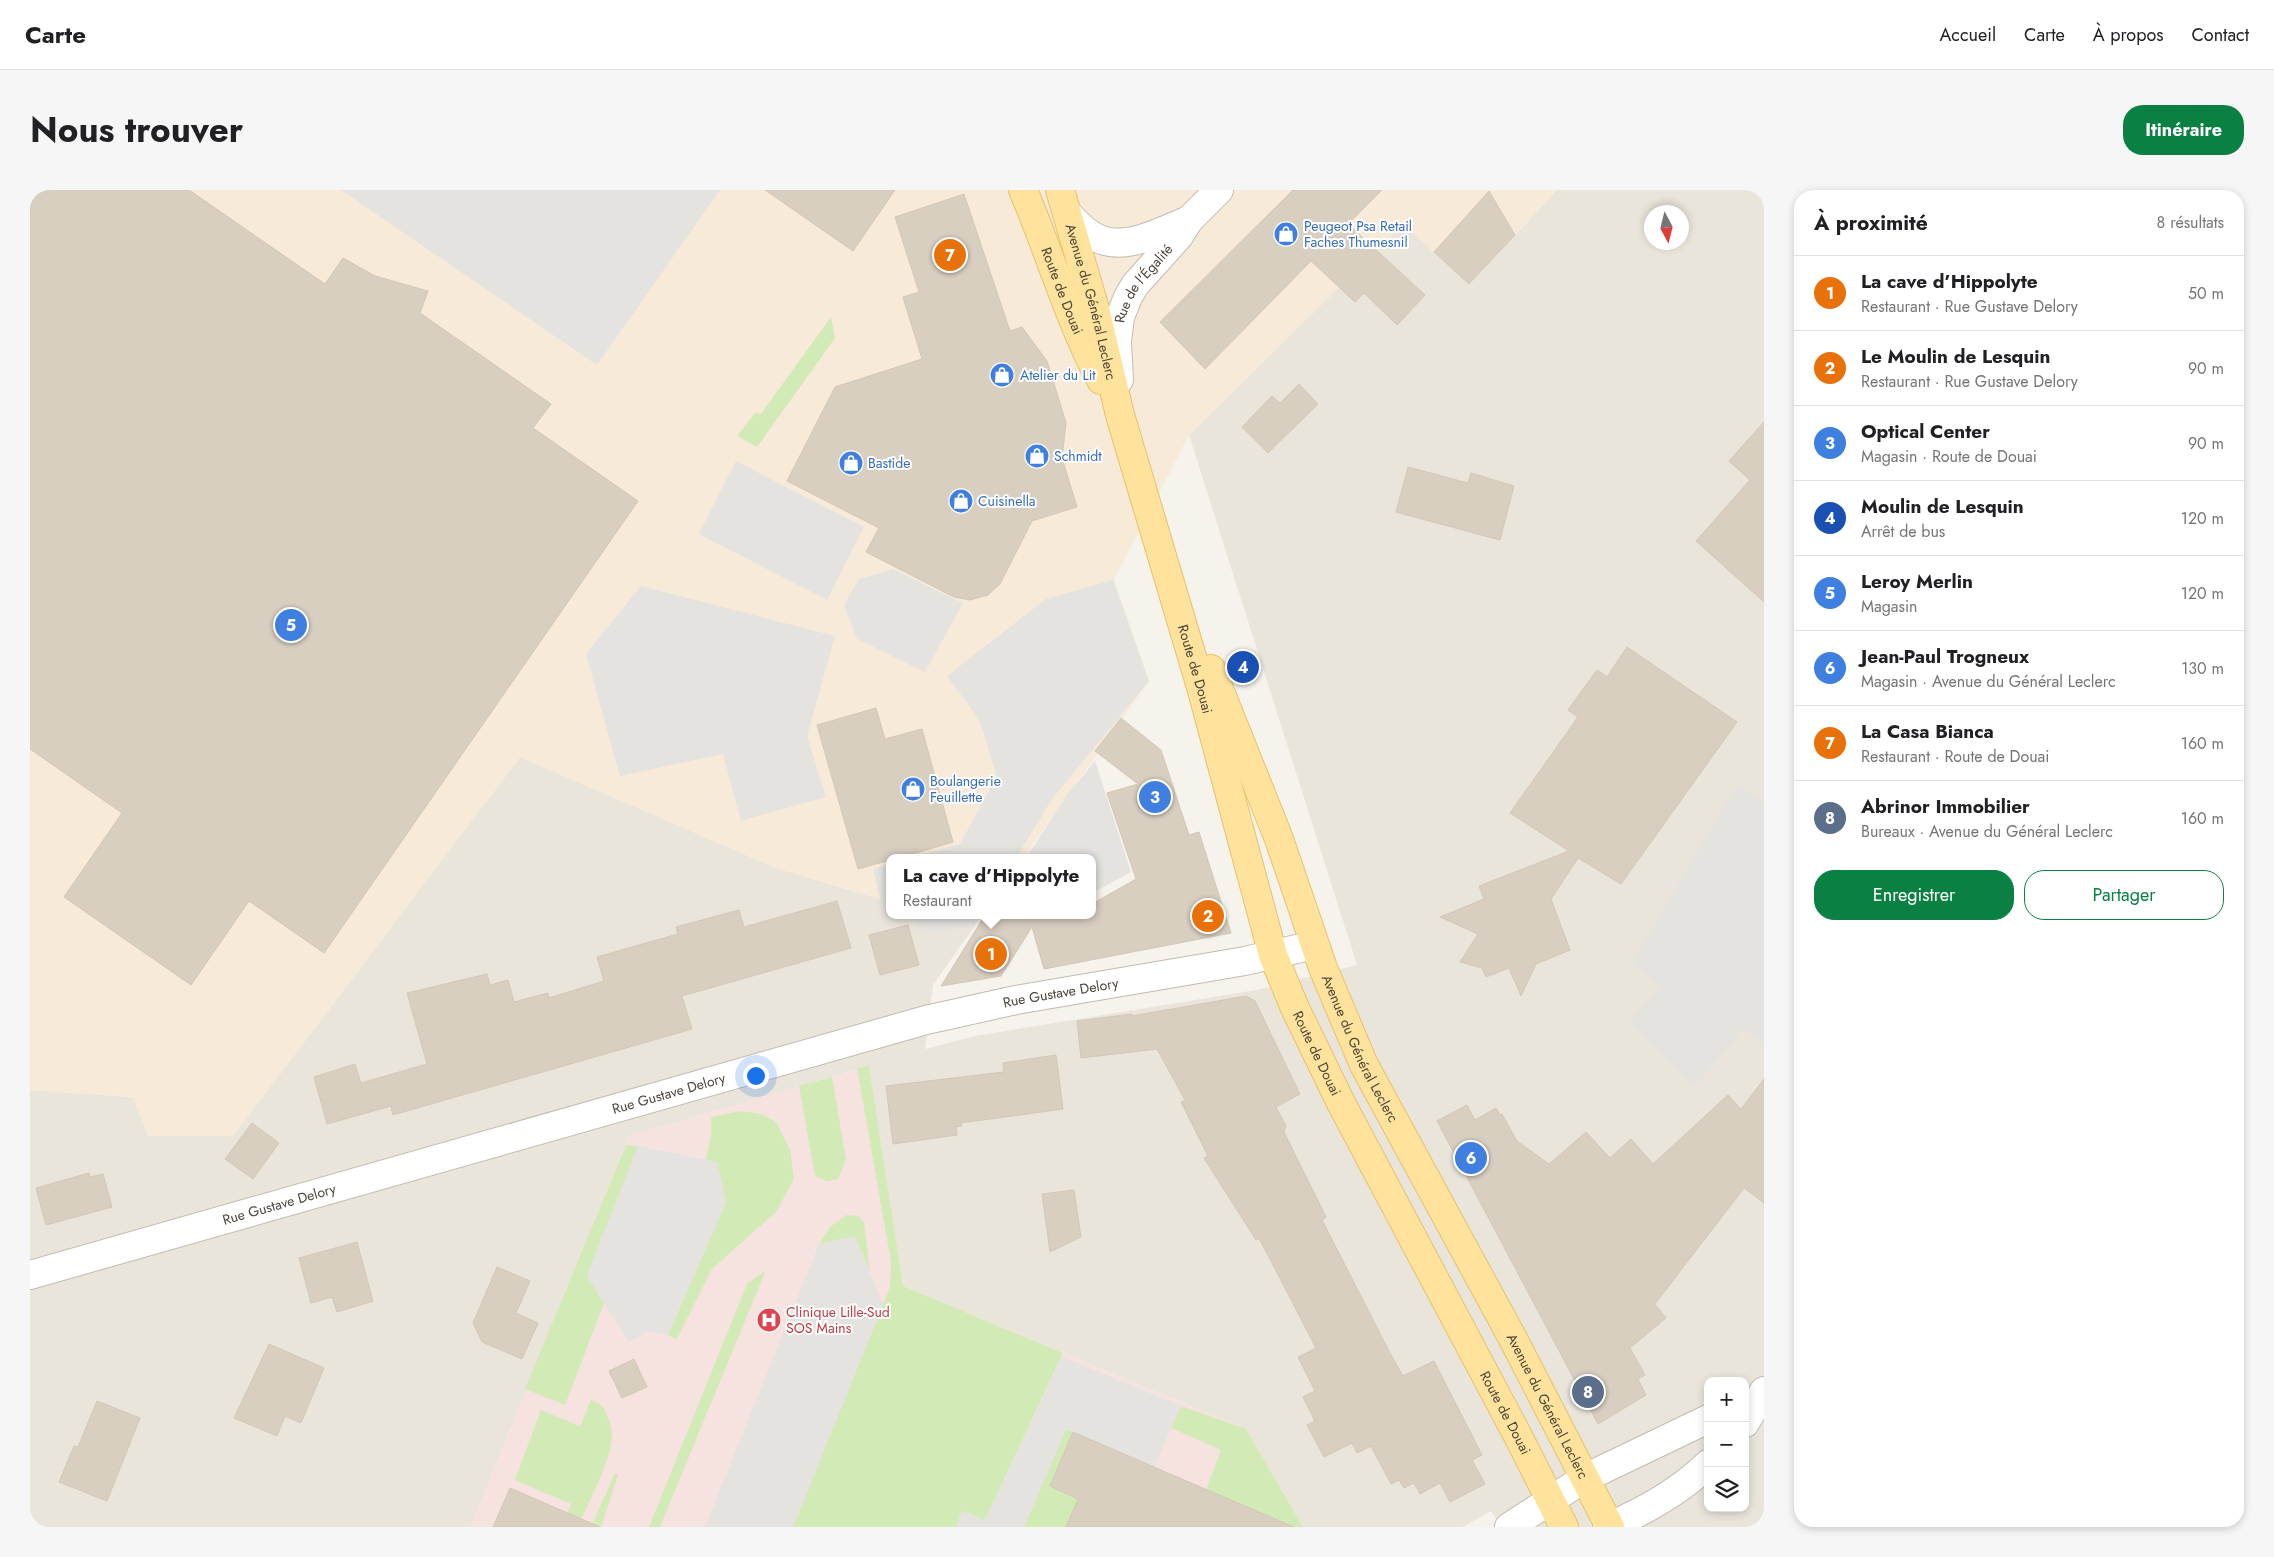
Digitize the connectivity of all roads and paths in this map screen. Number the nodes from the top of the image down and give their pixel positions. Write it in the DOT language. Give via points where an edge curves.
graph roads {
  1 [pos="1023,190"];
  2 [pos="1219,190"];
  3 [pos="1064,202"];
  4 [pos="1189,220"];
  5 [pos="1120,415"];
  6 [pos="1160,545"];
  7 [pos="1314,945"];
  8 [pos="1273,955"];
  9 [pos="30,1275"];
  10 [pos="1764,1371"];
  11 [pos="1749,1388"];
  12 [pos="1764,1391"];
  13 [pos="1704,1421"];
  14 [pos="1746,1422"];
  15 [pos="1704,1467"];
  16 [pos="1585,1478"];
  17 [pos="1676,1490"];
  18 [pos="1551,1501"];
  19 [pos="1509,1527"];
  20 [pos="1564,1527"];
  21 [pos="1609,1527"];
  22 [pos="1644,1527"];
  1 -- 5 [label="main road, Route de Douai" via="1049,250 1079,336"];
  2 -- 4 [label="street, Rue de l'Égalité"];
  3 -- 4 [label="street, Rue de l'Égalité" via="1094,237 1126,243"];
  3 -- 5 [label="main road, Avenue du Général Leclerc" via="1095,309"];
  4 -- 5 [label="street, Rue de l'Égalité" via="1179,236 1135,285 1120,317 1117,342"];
  5 -- 6 [label="main road"];
  6 -- 7 [label="main road, Avenue du Général Leclerc" via="1261,792"];
  6 -- 8 [label="main road, Route de Douai"];
  7 -- 8 [label="street, Rue Gustave Delory"];
  7 -- 16 [label="main road, Avenue du Général Leclerc" via="1364,1065"];
  8 -- 9 [label="street, Rue Gustave Delory" via="1016,1000 908,1024"];
  8 -- 18 [label="main road, Route de Douai" via="1341,1103"];
  10 -- 11 [label="street"];
  12 -- 14 [label="street"];
  13 -- 16 [label="street"];
  15 -- 17 [label="street"];
  16 -- 18 [label="street"];
  16 -- 21 [label="main road, Avenue du Général Leclerc"];
  17 -- 21 [label="street"];
  17 -- 22 [label="street"];
  18 -- 19 [label="street"];
  18 -- 20 [label="main road, Route de Douai"];
}
